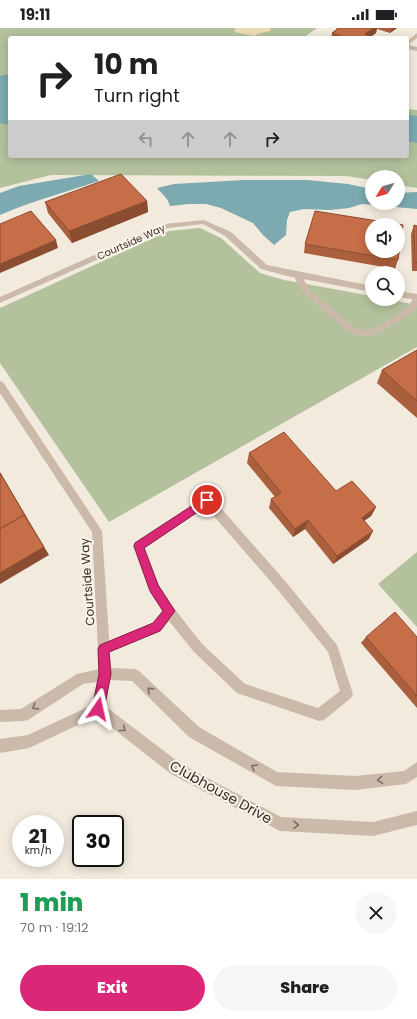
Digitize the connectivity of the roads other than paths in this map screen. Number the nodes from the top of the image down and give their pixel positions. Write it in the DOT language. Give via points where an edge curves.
graph roads {
  1 [pos="417,36"];
  2 [pos="409,43"];
  3 [pos="297,275"];
  4 [pos="365,288"];
  5 [pos="405,295"];
  6 [pos="417,298"];
  7 [pos="0,300"];
  8 [pos="0,385"];
  9 [pos="169,611"];
  10 [pos="104,649"];
  11 [pos="105,674"];
  12 [pos="98,709"];
  13 [pos="0,716"];
  14 [pos="0,746"];
  15 [pos="417,769"];
  16 [pos="417,818"];
  1 -- 2 [label="street"];
  3 -- 4 [label="street, Courtside Way"];
  3 -- 6 [label="street" via="306,291 352,330 362,333 378,330 410,310"];
  3 -- 7 [label="street, Courtside Way" via="264,267 228,234 204,222 167,226"];
  5 -- 6 [label="street"];
  8 -- 10 [label="street, Courtside Way" via="97,531"];
  9 -- 9 [label="street" via="154,588 139,546 207,500 333,649 347,694 319,715 241,689 198,648"];
  9 -- 10 [label="street" via="157,627"];
  10 -- 11 [label="street, Courtside Way"];
  11 -- 12 [label="street, Courtside Way"];
  11 -- 13 [label="street, one-way" via="81,678 23,715"];
  15 -- 11 [label="street, one-way" via="406,777 355,783 276,779 194,732 135,675"];
  12 -- 14 [label="street" via="29,740"];
  12 -- 16 [label="street, Clubhouse Drive, one-way" via="176,769 280,824 373,829"];
}
